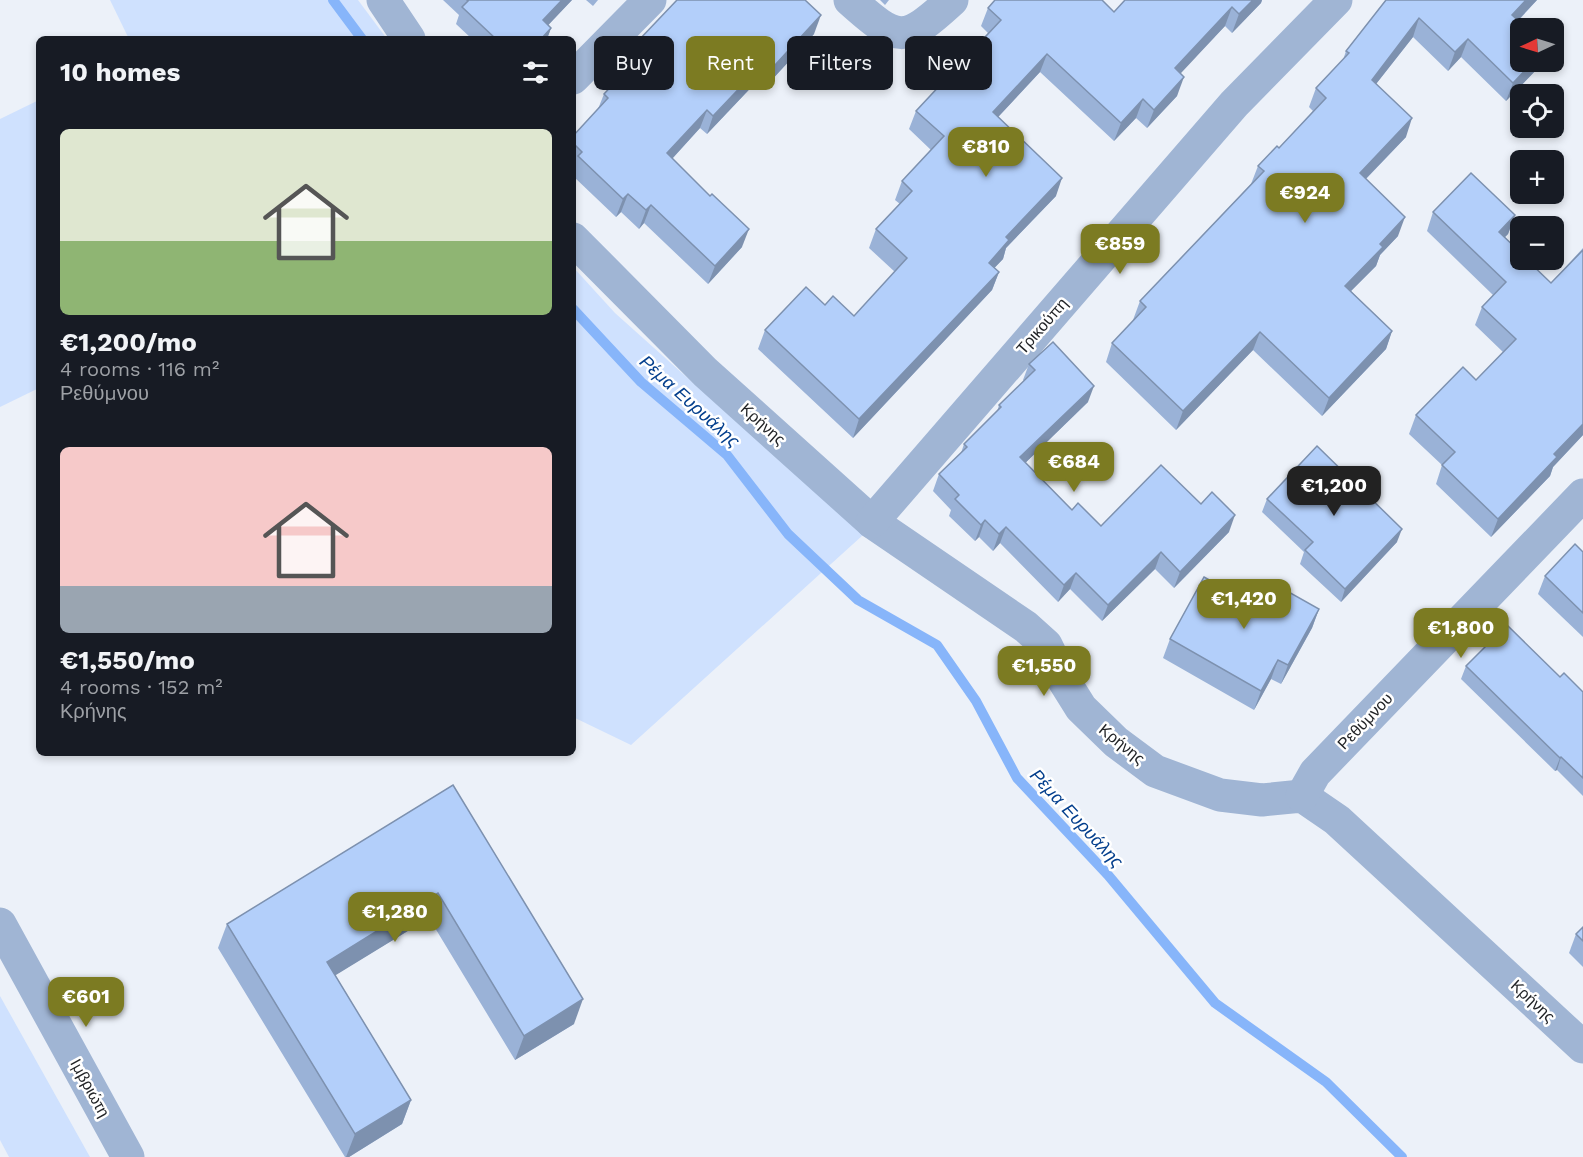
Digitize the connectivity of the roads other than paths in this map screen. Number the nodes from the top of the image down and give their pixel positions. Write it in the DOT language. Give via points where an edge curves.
graph roads {
  1 [pos="383,0"];
  2 [pos="651,0"];
  3 [pos="850,0"];
  4 [pos="952,0"];
  5 [pos="1336,0"];
  6 [pos="407,36"];
  7 [pos="576,75"];
  8 [pos="576,242"];
  9 [pos="1583,495"];
  10 [pos="872,522"];
  11 [pos="1302,796"];
  12 [pos="0,924"];
  13 [pos="1583,1047"];
  14 [pos="128,1157"];
  1 -- 6 [label="street"];
  2 -- 7 [label="street"];
  3 -- 4 [label="street" via="890,32 912,32"];
  5 -- 10 [label="street, Τρικούπη" via="1234,104"];
  8 -- 10 [label="street, Κρήνης" via="705,372"];
  9 -- 11 [label="street, Ρεθύμνου" via="1315,773"];
  10 -- 11 [label="street, Κρήνης" via="1026,627 1046,645 1081,708 1116,742 1155,771 1220,795 1262,800"];
  11 -- 13 [label="street, Κρήνης" via="1337,820"];
  12 -- 14 [label="street, Ιμβριώτη"];
}
